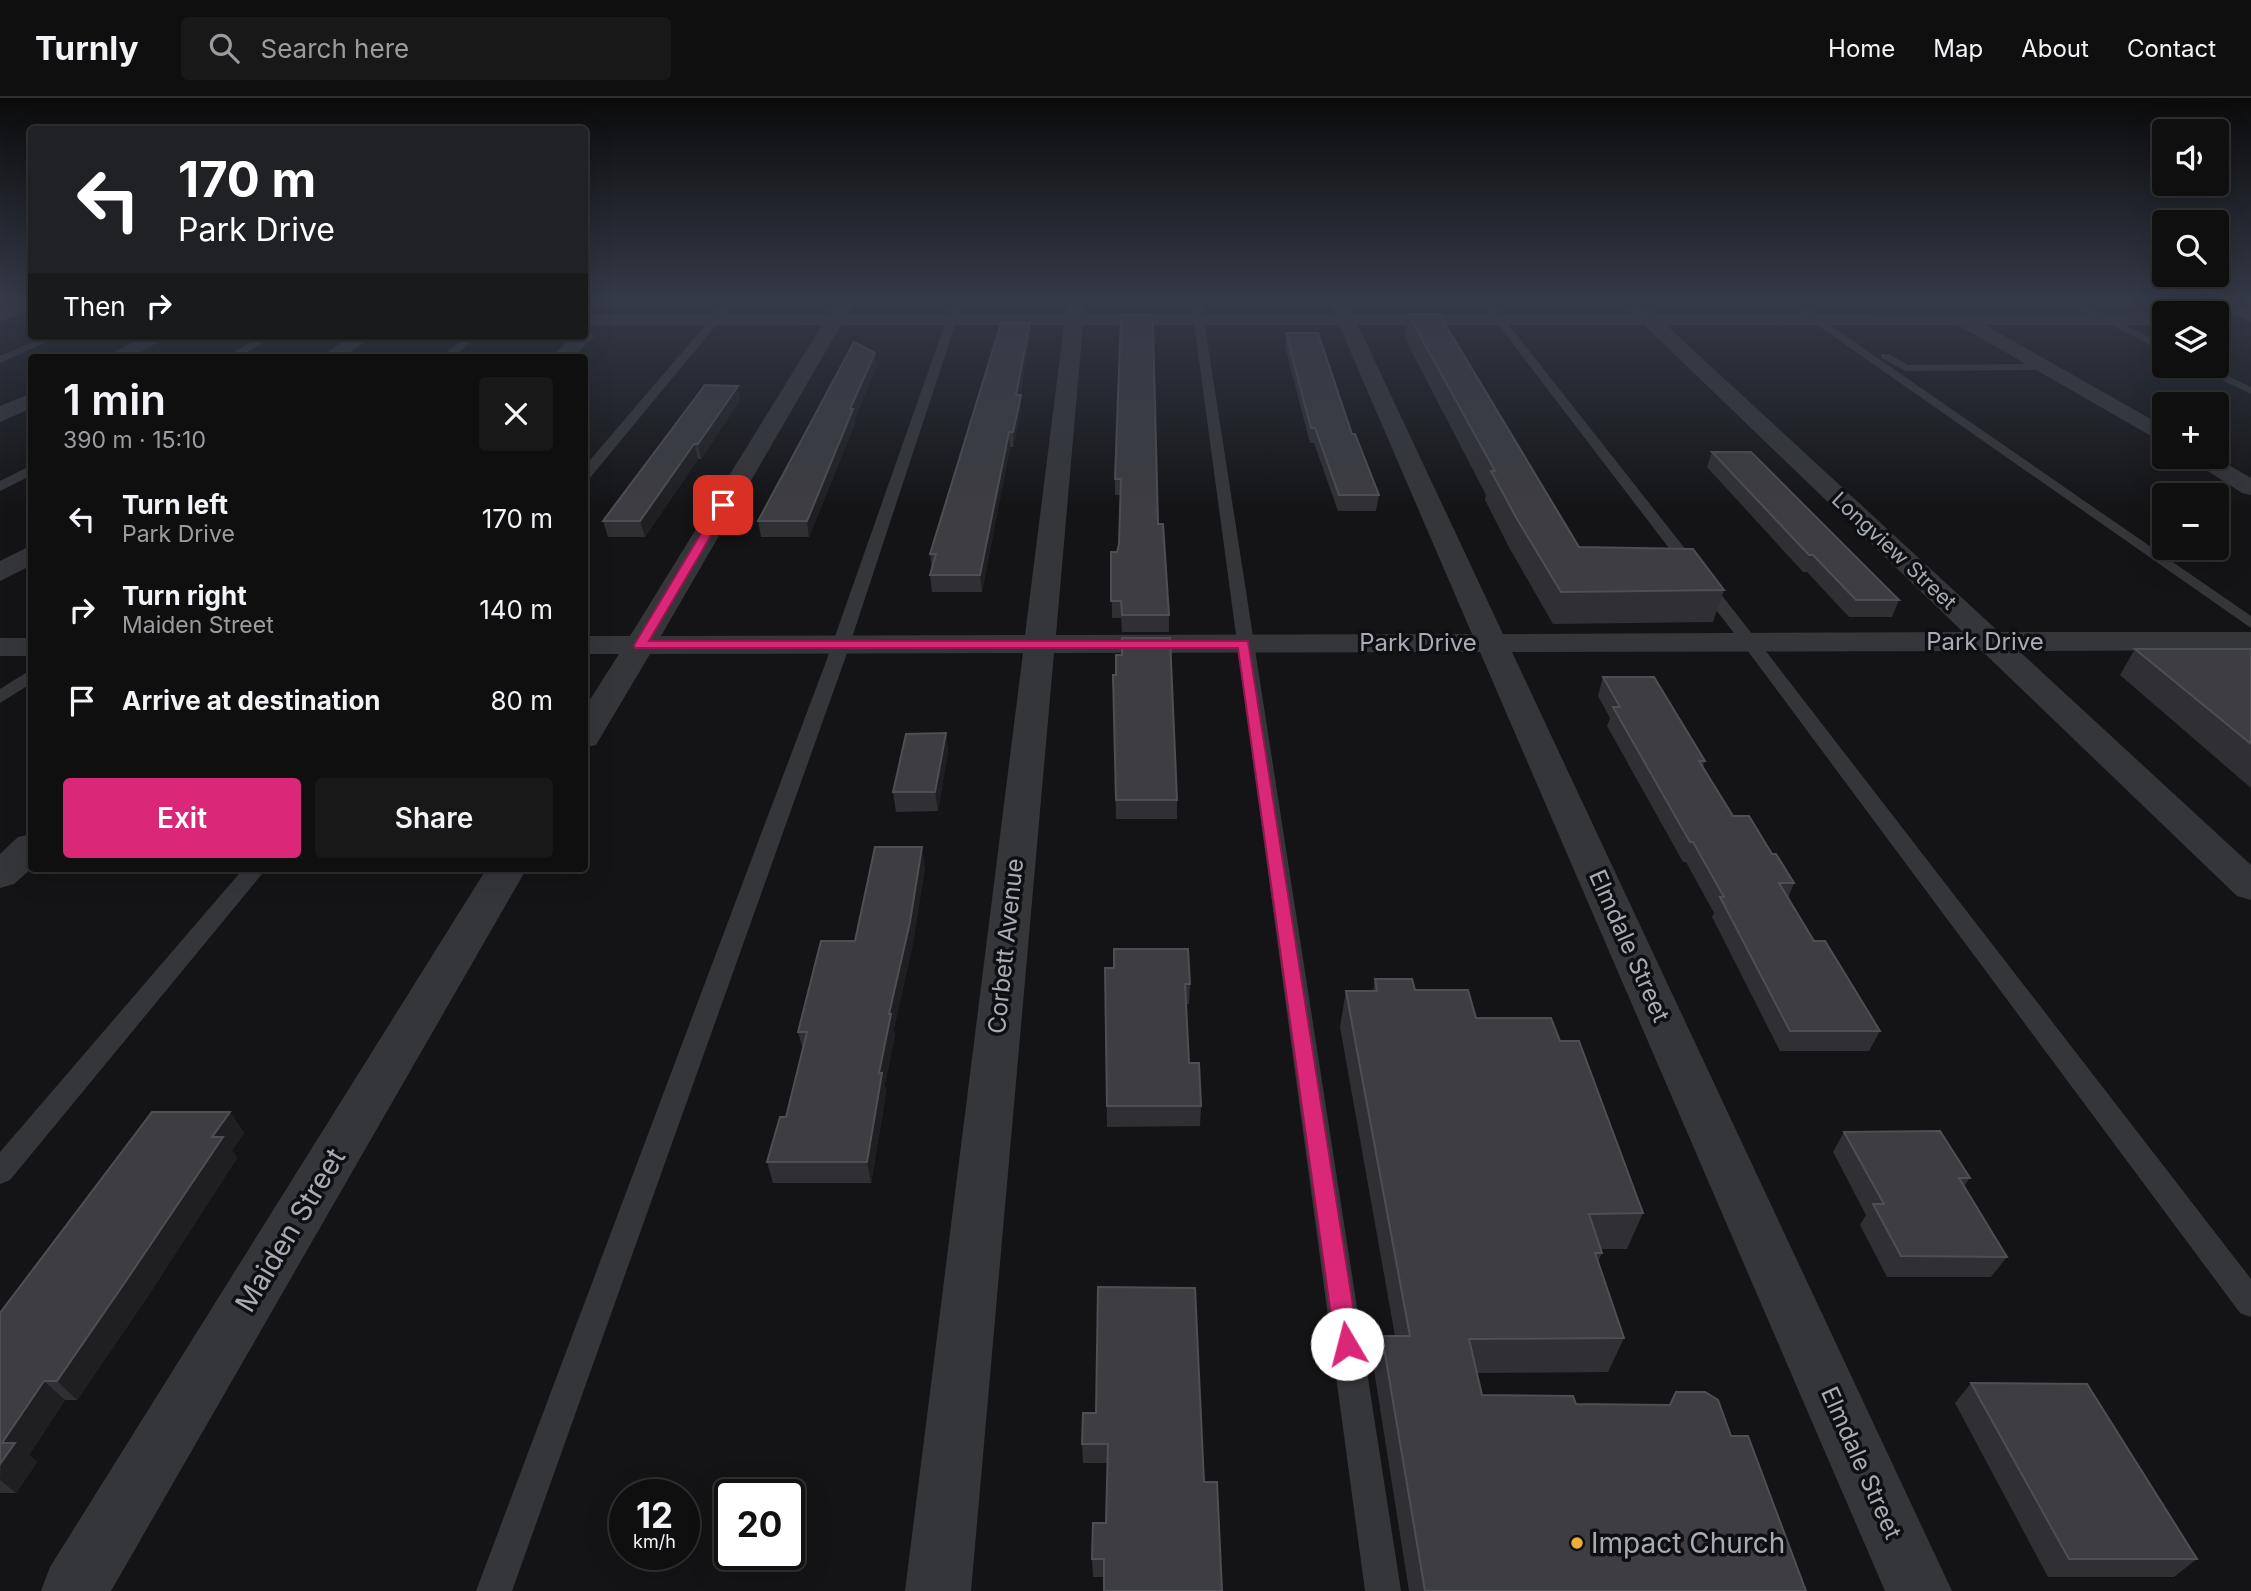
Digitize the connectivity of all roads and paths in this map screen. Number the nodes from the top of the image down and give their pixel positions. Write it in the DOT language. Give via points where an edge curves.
graph roads {
  1 [pos="672,371"];
  2 [pos="804,371"];
  3 [pos="934,371"];
  4 [pos="1068,371"];
  5 [pos="1206,371"];
  6 [pos="1370,371"];
  7 [pos="1538,371"];
  8 [pos="1702,371"];
  9 [pos="1895,371"];
  10 [pos="2050,371"];
  11 [pos="2224,378"];
  12 [pos="2251,391"];
  13 [pos="28,401"];
  14 [pos="0,415"];
  15 [pos="2152,429"];
  16 [pos="2219,469"];
  17 [pos="28,472"];
  18 [pos="588,472"];
  19 [pos="0,487"];
  20 [pos="2251,488"];
  21 [pos="28,555"];
  22 [pos="0,573"];
  23 [pos="2251,623"];
  24 [pos="2251,641"];
  25 [pos="1990,642"];
  26 [pos="1493,643"];
  27 [pos="1750,643"];
  28 [pos="1038,644"];
  29 [pos="1244,644"];
  30 [pos="588,645"];
  31 [pos="640,645"];
  32 [pos="841,645"];
  33 [pos="0,647"];
  34 [pos="28,647"];
  35 [pos="28,677"];
  36 [pos="0,698"];
  37 [pos="588,731"];
  38 [pos="28,850"];
  39 [pos="253,872"];
  40 [pos="504,872"];
  41 [pos="0,875"];
  42 [pos="2251,887"];
  43 [pos="0,1172"];
  44 [pos="2251,1303"];
  45 [pos="74,1591"];
  46 [pos="494,1591"];
  47 [pos="938,1591"];
  48 [pos="1383,1591"];
  49 [pos="1919,1591"];
  1 -- 18 [label="lane"];
  2 -- 31 [label="street"];
  3 -- 32 [label="lane"];
  4 -- 28 [label="street, Corbett Avenue"];
  5 -- 29 [label="lane"];
  6 -- 26 [label="street, Elmdale Street"];
  7 -- 27 [label="lane"];
  8 -- 25 [label="street, Longview Street"];
  9 -- 23 [label="lane"];
  10 -- 15 [label="street"];
  11 -- 12 [label="lane"];
  13 -- 14 [label="street"];
  16 -- 20 [label="street"];
  17 -- 19 [label="lane"];
  21 -- 22 [label="street"];
  24 -- 25 [label="street, Park Drive"];
  25 -- 27 [label="street, Park Drive"];
  25 -- 42 [label="street, Longview Street"];
  26 -- 27 [label="street, Park Drive"];
  26 -- 29 [label="street, Park Drive"];
  26 -- 49 [label="street, Elmdale Street"];
  27 -- 44 [label="lane"];
  28 -- 29 [label="street, Park Drive"];
  28 -- 32 [label="street, Park Drive"];
  28 -- 47 [label="street, Corbett Avenue"];
  29 -- 48 [label="lane"];
  30 -- 31 [label="street, Park Drive"];
  31 -- 32 [label="street, Park Drive"];
  31 -- 37 [label="street"];
  32 -- 46 [label="lane"];
  33 -- 34 [label="street"];
  35 -- 36 [label="lane"];
  38 -- 41 [label="street"];
  39 -- 43 [label="lane"];
  40 -- 45 [label="street, Maiden Street"];
}
